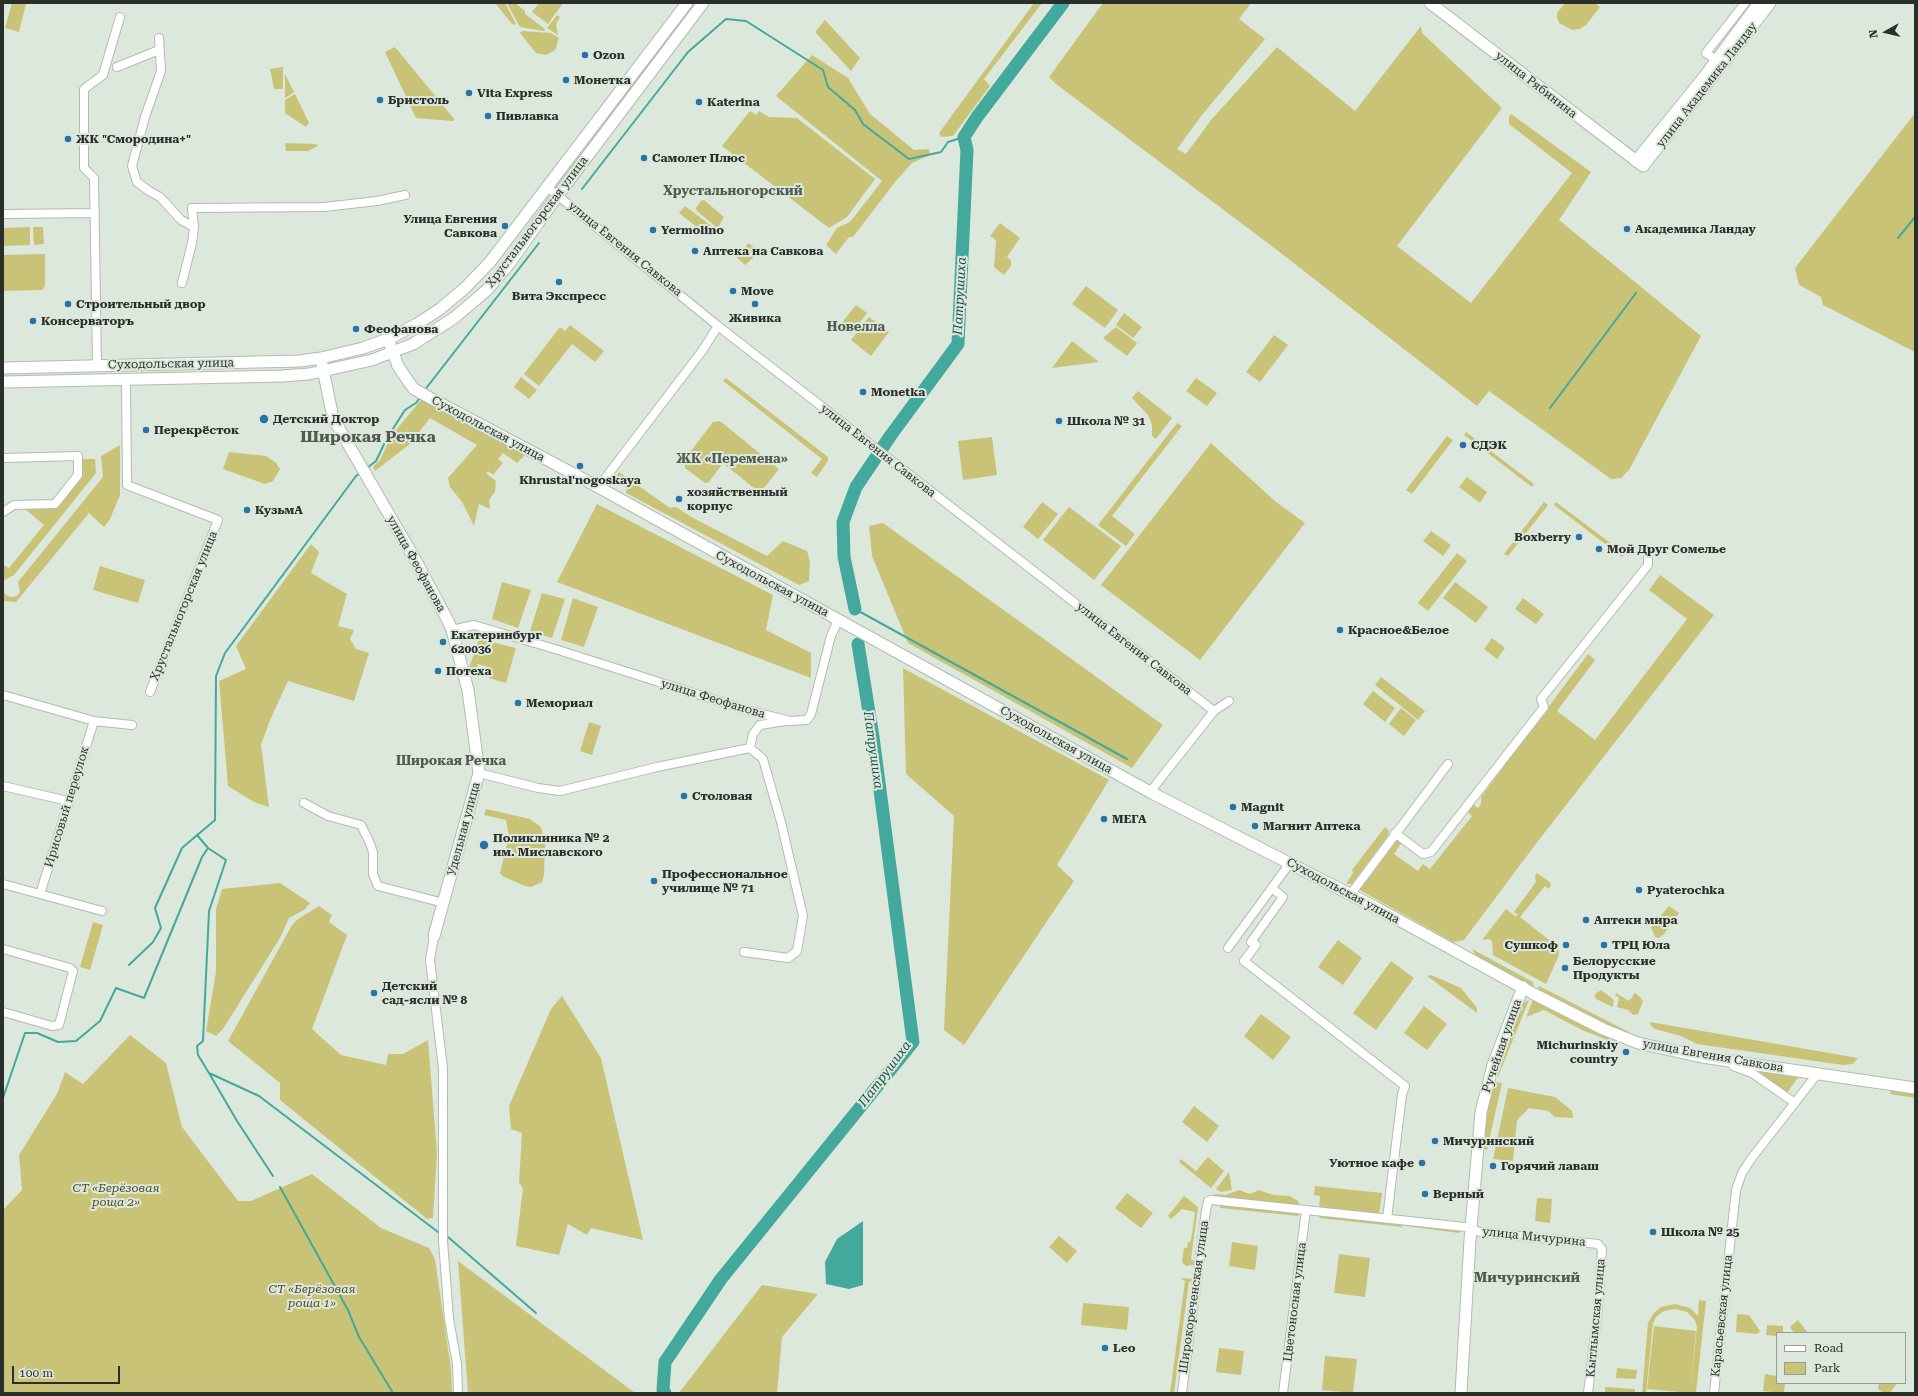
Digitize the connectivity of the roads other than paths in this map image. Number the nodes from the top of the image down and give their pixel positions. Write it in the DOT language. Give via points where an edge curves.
graph roads {
  1 [pos="687,3"];
  2 [pos="703,3"];
  3 [pos="1430,3"];
  4 [pos="1745,3"];
  5 [pos="1759,3"];
  6 [pos="1770,3"];
  7 [pos="120,17"];
  8 [pos="674,19"];
  9 [pos="685,26"];
  10 [pos="159,38"];
  11 [pos="159,50"];
  12 [pos="1716,60"];
  13 [pos="117,67"];
  14 [pos="1639,164"];
  15 [pos="546,186"];
  16 [pos="405,195"];
  17 [pos="558,195"];
  18 [pos="95,213"];
  19 [pos="3,214"];
  20 [pos="194,227"];
  21 [pos="182,283"];
  22 [pos="718,326"];
  23 [pos="388,339"];
  24 [pos="392,353"];
  25 [pos="321,358"];
  26 [pos="97,366"];
  27 [pos="3,368"];
  28 [pos="323,371"];
  29 [pos="199,378"];
  30 [pos="126,379"];
  31 [pos="3,382"];
  32 [pos="3,458"];
  33 [pos="599,488"];
  34 [pos="3,512"];
  35 [pos="1648,558"];
  36 [pos="835,617"];
  37 [pos="452,630"];
  38 [pos="150,692"];
  39 [pos="3,695"];
  40 [pos="1229,701"];
  41 [pos="1214,711"];
  42 [pos="94,720"];
  43 [pos="790,721"];
  44 [pos="132,725"];
  45 [pos="750,748"];
  46 [pos="1448,764"];
  47 [pos="479,773"];
  48 [pos="3,786"];
  49 [pos="1150,792"];
  50 [pos="68,801"];
  51 [pos="304,803"];
  52 [pos="1396,833"];
  53 [pos="1290,863"];
  54 [pos="3,884"];
  55 [pos="1272,888"];
  56 [pos="40,894"];
  57 [pos="1350,895"];
  58 [pos="444,903"];
  59 [pos="102,911"];
  60 [pos="434,936"];
  61 [pos="1228,948"];
  62 [pos="3,949"];
  63 [pos="744,952"];
  64 [pos="1523,987"];
  65 [pos="3,1012"];
  66 [pos="1702,1057"];
  67 [pos="1818,1073"];
  68 [pos="1915,1088"];
  69 [pos="1795,1103"];
  70 [pos="1306,1210"];
  71 [pos="1387,1219"];
  72 [pos="1471,1228"];
  73 [pos="1598,1244"];
  74 [pos="458,1393"];
  75 [pos="1182,1393"];
  76 [pos="1284,1393"];
  77 [pos="1461,1393"];
  78 [pos="1588,1393"];
  79 [pos="1714,1393"];
  1 -- 8 [label="street, Хрустальногорская улица"];
  2 -- 9 [label="street, Хрустальногорская улица"];
  3 -- 14 [label="street, улица Рябинина"];
  4 -- 12 [label="street" via="1706,53"];
  5 -- 12 [label="street, улица Академика Ландау"];
  6 -- 14 [label="street, улица Академика Ландау"];
  7 -- 18 [label="street" via="103,75 84,89 84,168 94,178"];
  8 -- 9 [label="street" via="684,20"];
  8 -- 15 [label="street, Хрустальногорская улица"];
  9 -- 17 [label="street, Хрустальногорская улица"];
  10 -- 11 [label="street"];
  11 -- 13 [label="street"];
  11 -- 20 [label="street" via="161,71 132,166 137,182 160,197 180,220"];
  12 -- 14 [label="street, улица Академика Ландау"];
  15 -- 17 [label="street, улица Евгения Савкова"];
  15 -- 23 [label="street, Хрустальногорская улица" via="490,262 465,288 430,316"];
  16 -- 20 [label="street" via="324,208 192,208"];
  17 -- 22 [label="street, улица Евгения Савкова"];
  17 -- 24 [label="street, Хрустальногорская улица" via="488,289 435,332"];
  18 -- 19 [label="street"];
  18 -- 26 [label="street"];
  20 -- 21 [label="street"];
  22 -- 33 [label="street"];
  22 -- 41 [label="street, улица Евгения Савкова"];
  23 -- 24 [label="street, Суходольская улица"];
  23 -- 25 [label="street, Суходольская улица"];
  24 -- 28 [label="street, Хрустальногорская улица"];
  24 -- 33 [label="street, Суходольская улица" via="399,369 414,389"];
  25 -- 26 [label="street, Суходольская улица" via="272,362"];
  25 -- 28 [label="street, улица Феофанова"];
  26 -- 27 [label="street, Суходольская улица"];
  28 -- 29 [label="street, Хрустальногорская улица" via="282,376"];
  28 -- 37 [label="street, улица Феофанова" via="333,418 416,561"];
  29 -- 30 [label="street, Суходольская улица"];
  30 -- 31 [label="street, Суходольская улица"];
  30 -- 38 [label="street, Хрустальногорская улица" via="127,485 218,520"];
  32 -- 34 [label="street" via="78,456 78,475 55,504 14,505"];
  33 -- 36 [label="street, Суходольская улица"];
  35 -- 52 [label="street" via="1648,565 1541,699 1544,707 1431,852 1423,854"];
  36 -- 43 [label="street, улица Феофанова" via="836,625 811,714 807,720"];
  36 -- 49 [label="street, Суходольская улица"];
  37 -- 43 [label="street, улица Феофанова" via="474,625"];
  37 -- 47 [label="street, Удельная улица" via="468,690"];
  39 -- 42 [label="street"];
  40 -- 41 [label="street"];
  41 -- 49 [label="street"];
  42 -- 44 [label="street"];
  42 -- 50 [label="street, Ирисовый переулок"];
  43 -- 45 [label="street" via="760,725 753,734"];
  45 -- 47 [label="street" via="560,791"];
  45 -- 63 [label="street" via="763,759 803,916 797,951 788,958"];
  46 -- 52 [label="street"];
  47 -- 58 [label="street, Удельная улица"];
  48 -- 50 [label="street"];
  49 -- 53 [label="street, Суходольская улица"];
  50 -- 56 [label="street, Ирисовый переулок"];
  51 -- 58 [label="street" via="328,816 361,825 369,841 373,874 378,886"];
  52 -- 57 [label="street"];
  53 -- 55 [label="street"];
  53 -- 57 [label="street, Суходольская улица"];
  54 -- 56 [label="street"];
  55 -- 61 [label="street"];
  55 -- 71 [label="street" via="1283,897 1251,942 1256,945 1244,961 1405,1086"];
  56 -- 59 [label="street"];
  57 -- 64 [label="street, Суходольская улица"];
  58 -- 60 [label="street, Удельная улица"];
  60 -- 74 [label="street, Удельная улица" via="430,960 443,1068 443,1241"];
  62 -- 65 [label="street" via="73,971 59,1024 52,1026"];
  64 -- 66 [label="street, улица Евгения Савкова" via="1631,1041"];
  64 -- 72 [label="street, Ручейная улица" via="1484,1096"];
  66 -- 67 [label="street, улица Евгения Савкова"];
  66 -- 69 [label="street" via="1752,1073"];
  67 -- 68 [label="street, улица Евгения Савкова"];
  67 -- 69 [label="street, Карасьевская улица"];
  69 -- 79 [label="street, Карасьевская улица" via="1751,1159 1742,1173 1736,1190"];
  70 -- 71 [label="street"];
  70 -- 75 [label="street, Широкореченская улица" via="1208,1201"];
  70 -- 76 [label="street, Цветоносная улица"];
  71 -- 72 [label="street"];
  72 -- 73 [label="street, улица Мичурина" via="1480,1232"];
  72 -- 77 [label="street, Ручейная улица"];
  73 -- 78 [label="street, Кытлымская улица" via="1602,1249"];
}
